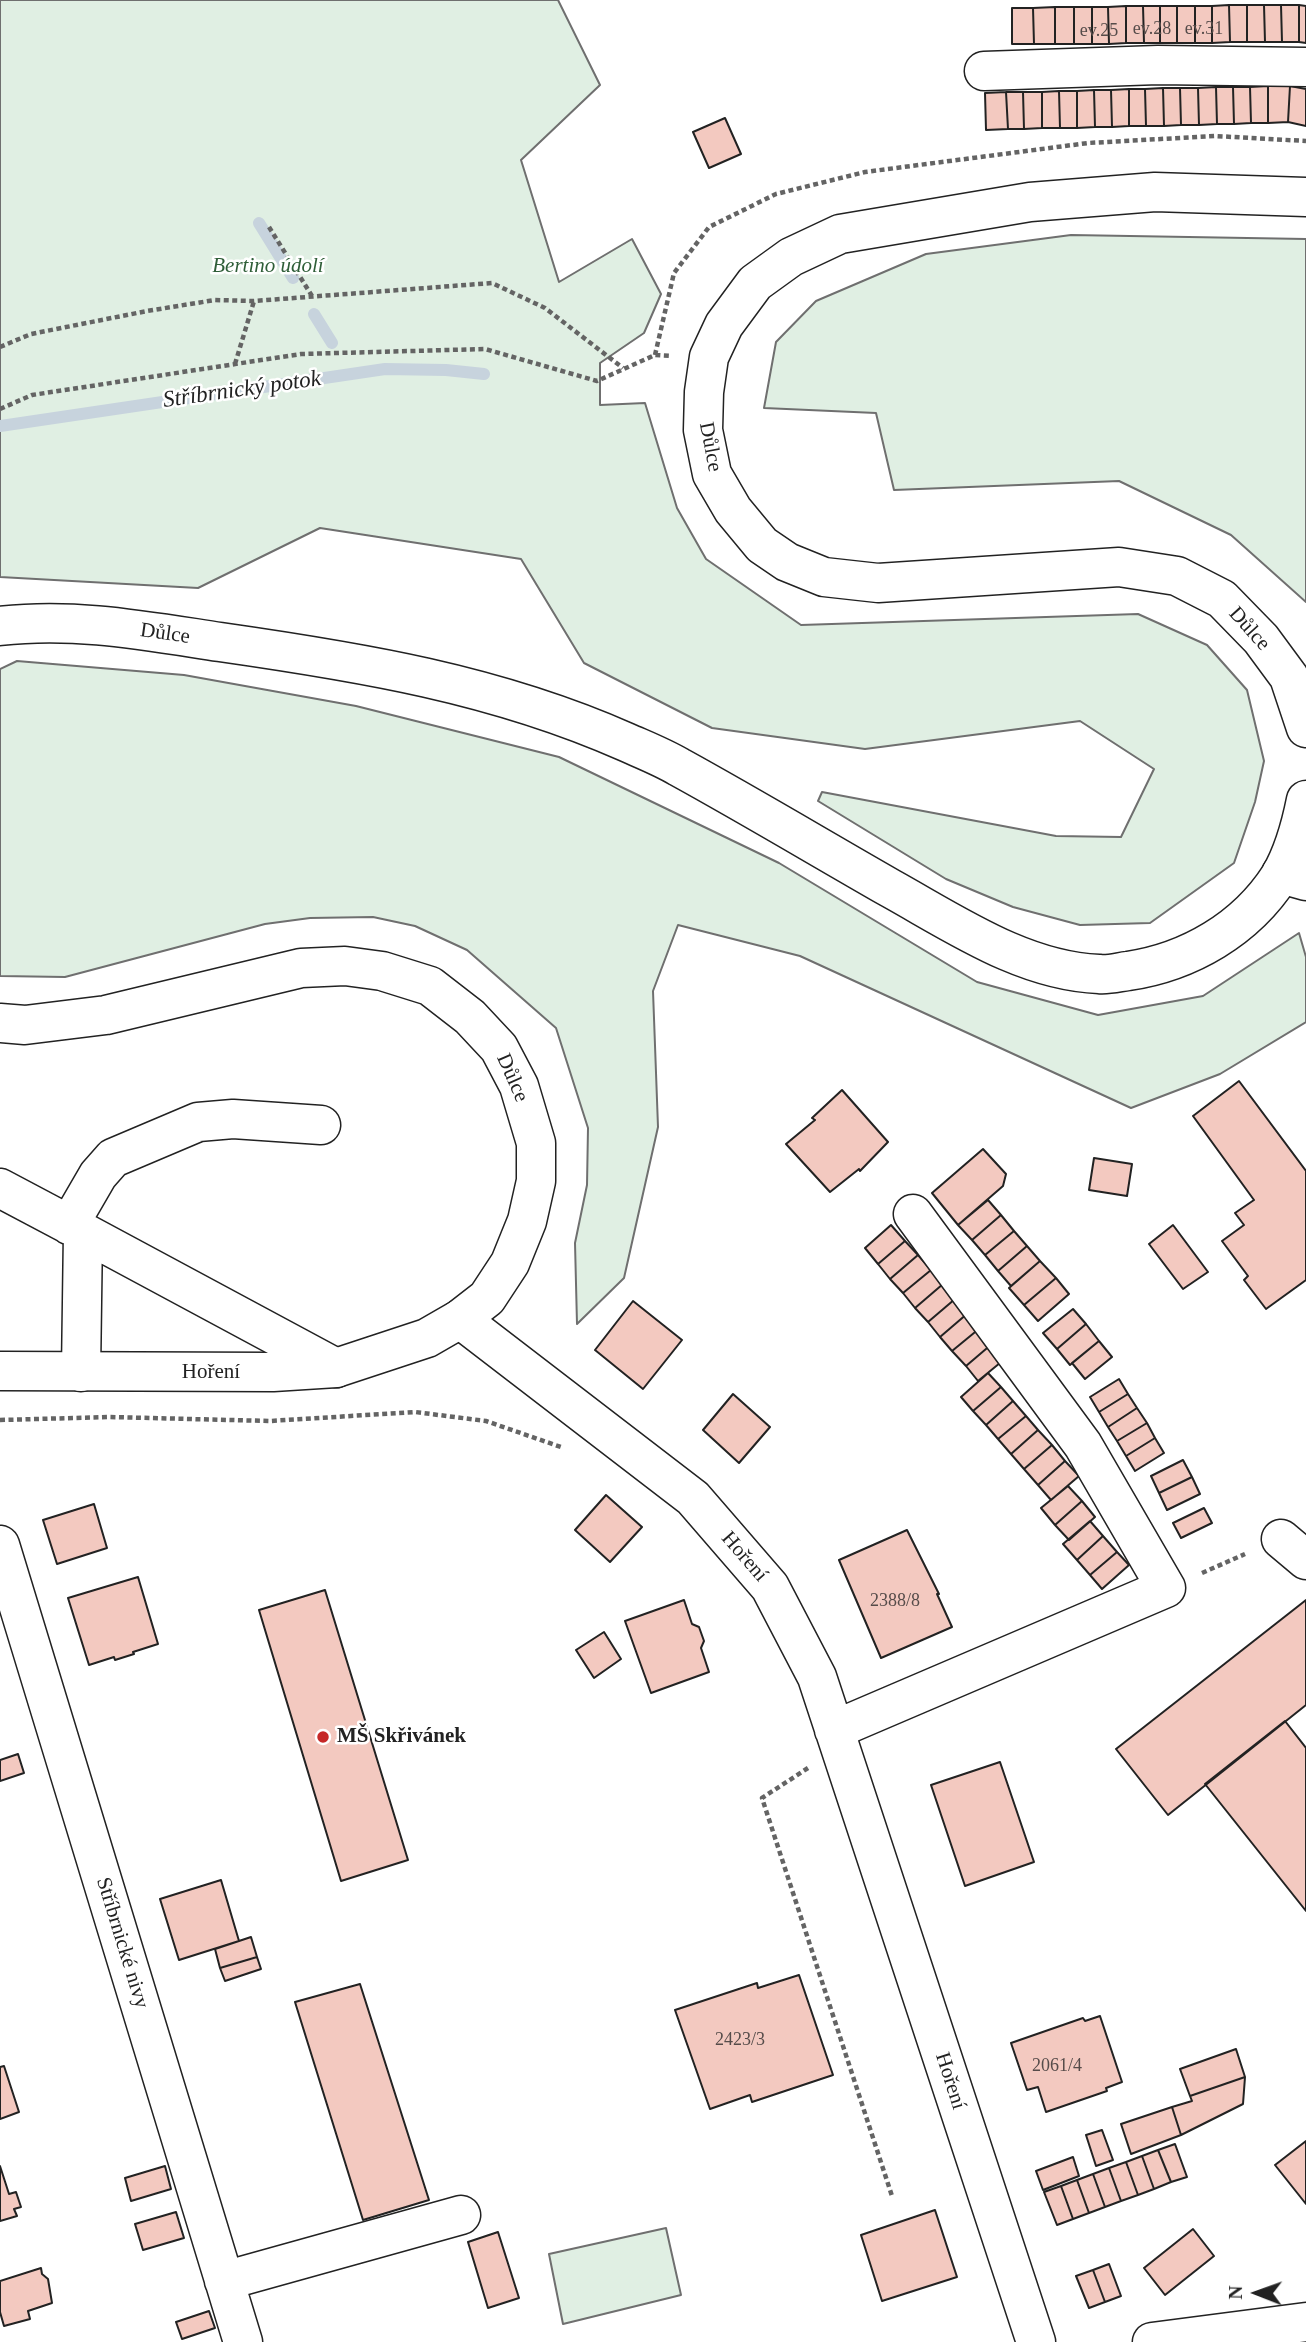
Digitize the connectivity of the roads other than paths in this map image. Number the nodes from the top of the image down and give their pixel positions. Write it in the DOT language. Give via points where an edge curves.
graph roads {
  1 [pos="1306,67"];
  2 [pos="984,71"];
  3 [pos="1306,197"];
  4 [pos="0,626"];
  5 [pos="1306,728"];
  6 [pos="1306,800"];
  7 [pos="1294,878"];
  8 [pos="0,1023"];
  9 [pos="321,1125"];
  10 [pos="3,1192"];
  11 [pos="913,1214"];
  12 [pos="76,1228"];
  13 [pos="460,1319"];
  14 [pos="336,1368"];
  15 [pos="0,1371"];
  16 [pos="81,1372"];
  17 [pos="0,1545"];
  18 [pos="826,1746"];
  19 [pos="461,2215"];
  20 [pos="225,2281"];
  21 [pos="1306,2322"];
  22 [pos="243,2342"];
  23 [pos="1036,2342"];
  24 [pos="1152,2342"];
  1 -- 2 [label="main road" via="1158,65"];
  3 -- 5 [label="main road, Důlce" via="1155,192 1030,202 840,234 791,257 755,283 724,325 709,357 703,429 712,474 733,510 762,545 787,562 824,577 878,583 1119,567 1177,576 1222,599 1261,639 1289,677"];
  4 -- 7 [label="main road, Důlce" via="37,622 105,626 346,660 504,697 586,724 676,764 962,929 1059,970 1103,975 1183,957 1221,937"];
  6 -- 7 [label="main road, Důlce"];
  8 -- 13 [label="main road, Důlce" via="25,1025 106,1015 301,968 345,966 382,971 430,986 470,1017 499,1048 519,1086 536,1143 536,1181 527,1221 510,1263 487,1298"];
  9 -- 12 [label="main road" via="233,1119 198,1122 113,1158 98,1175"];
  10 -- 12 [label="main road"];
  11 -- 18 [label="main road" via="1083,1445 1166,1588"];
  12 -- 14 [label="main road"];
  12 -- 16 [label="main road"];
  13 -- 14 [label="main road, Hoření" via="427,1338"];
  13 -- 18 [label="main road, Hoření" via="693,1498 770,1587 817,1677"];
  14 -- 16 [label="main road, Hoření"];
  15 -- 16 [label="main road, Hoření"];
  17 -- 20 [label="main road, Stříbrnické nivy"];
  18 -- 23 [label="main road, Hoření"];
  19 -- 20 [label="main road"];
  20 -- 22 [label="main road, Stříbrnické nivy"];
  21 -- 24 [label="main road"];
}
